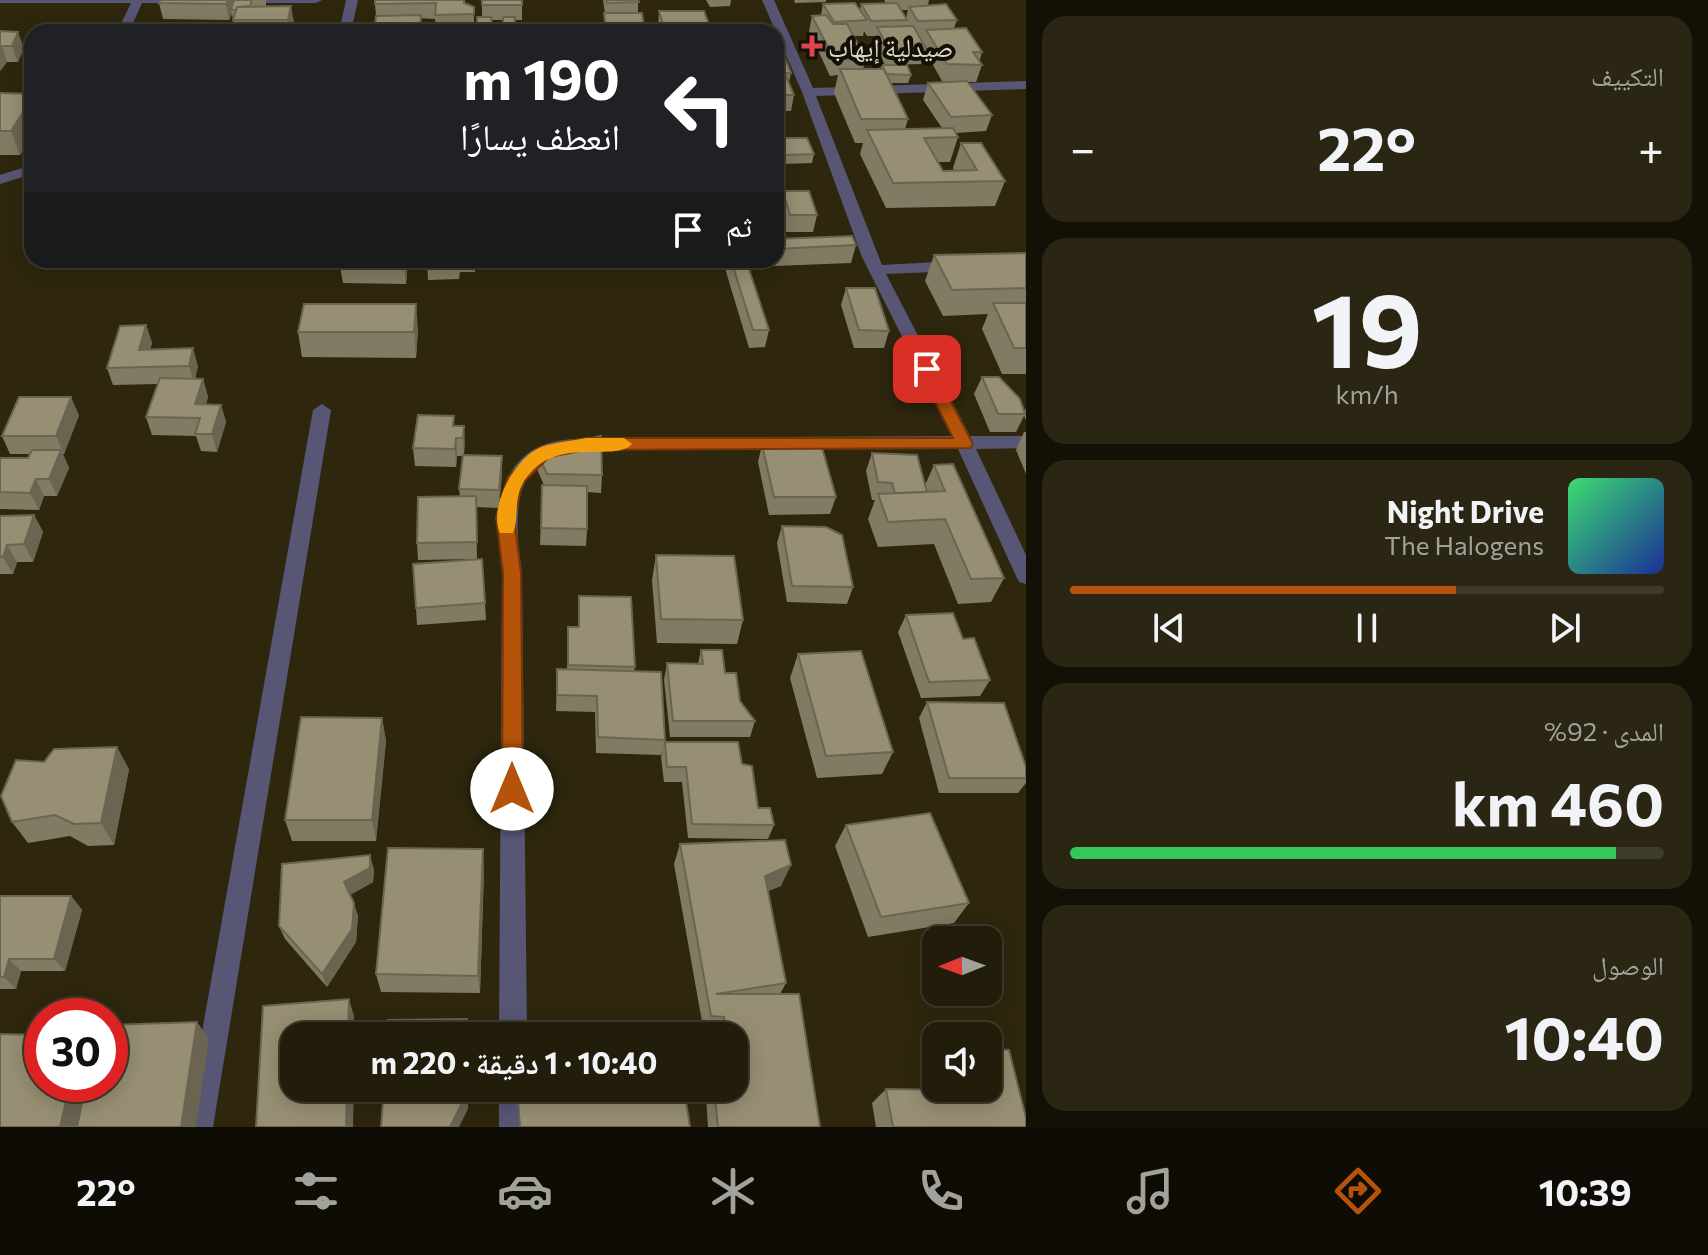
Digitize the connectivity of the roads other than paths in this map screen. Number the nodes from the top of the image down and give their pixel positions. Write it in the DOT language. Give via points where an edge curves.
graph roads {
  1 [pos="0,0"];
  2 [pos="106,0"];
  3 [pos="138,0"];
  4 [pos="203,0"];
  5 [pos="232,0"];
  6 [pos="247,0"];
  7 [pos="316,0"];
  8 [pos="352,0"];
  9 [pos="768,0"];
  10 [pos="127,24"];
  11 [pos="347,24"];
  12 [pos="778,24"];
  13 [pos="784,37"];
  14 [pos="1026,85"];
  15 [pos="808,92"];
  16 [pos="24,172"];
  17 [pos="0,180"];
  18 [pos="966,265"];
  19 [pos="876,270"];
  20 [pos="322,410"];
  21 [pos="1026,442"];
  22 [pos="965,444"];
  23 [pos="1026,576"];
  24 [pos="513,1022"];
  25 [pos="513,1102"];
  26 [pos="199,1127"];
  27 [pos="513,1127"];
  1 -- 2 [label="street"];
  2 -- 3 [label="street"];
  3 -- 4 [label="street"];
  3 -- 10 [label="street"];
  5 -- 6 [label="street"];
  6 -- 7 [label="street"];
  8 -- 11 [label="street"];
  9 -- 12 [label="street"];
  13 -- 15 [label="street"];
  14 -- 15 [label="street"];
  15 -- 19 [label="street" via="857,242"];
  16 -- 17 [label="street"];
  18 -- 19 [label="street"];
  19 -- 22 [label="street"];
  20 -- 26 [label="street"];
  21 -- 22 [label="street"];
  22 -- 23 [label="street"];
  22 -- 24 [label="street" via="586,444 544,452 514,482 505,517 512,573"];
  25 -- 27 [label="street"];
}
